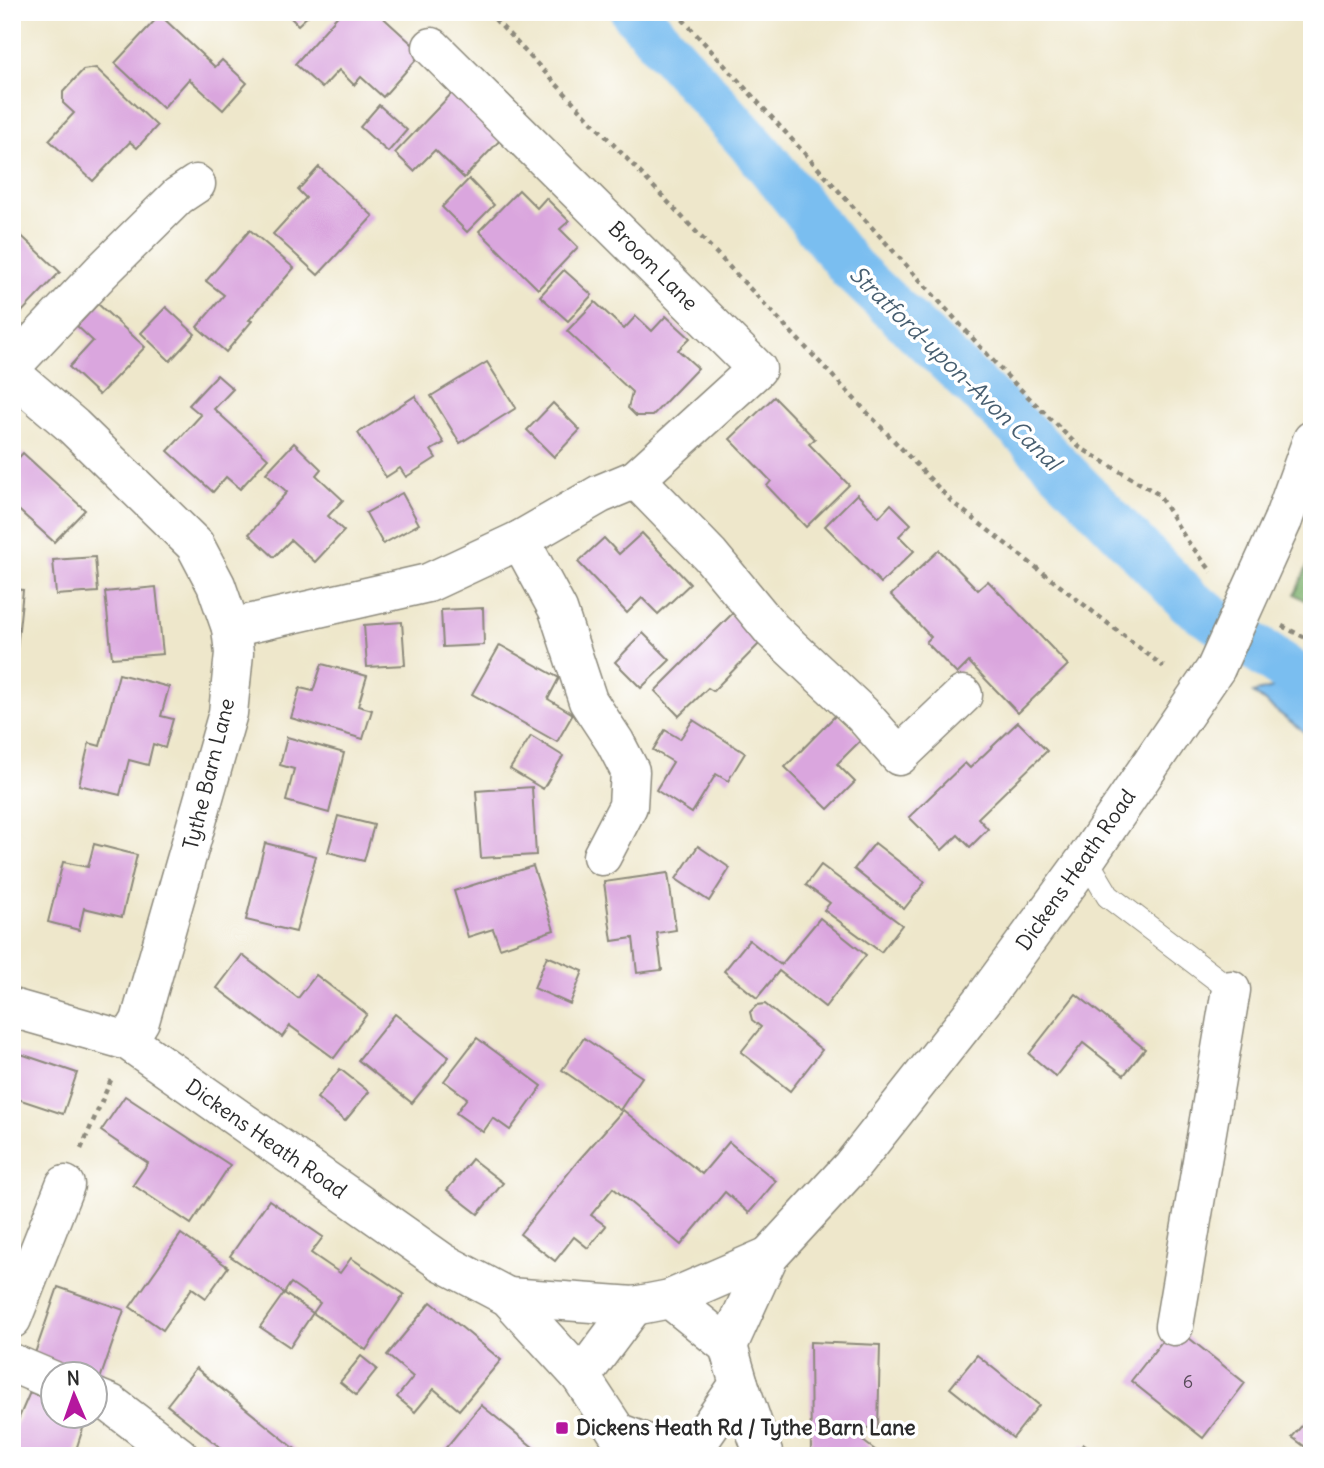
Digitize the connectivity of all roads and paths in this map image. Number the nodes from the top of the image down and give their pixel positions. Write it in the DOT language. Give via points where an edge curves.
graph roads {
  1 [pos="488,12"];
  2 [pos="676,12"];
  3 [pos="432,47"];
  4 [pos="196,184"];
  5 [pos="1312,334"];
  6 [pos="1312,354"];
  7 [pos="17,385"];
  8 [pos="1312,440"];
  9 [pos="636,479"];
  10 [pos="520,540"];
  11 [pos="1216,576"];
  12 [pos="1276,623"];
  13 [pos="231,628"];
  14 [pos="1312,641"];
  15 [pos="1207,681"];
  16 [pos="963,695"];
  17 [pos="602,856"];
  18 [pos="1086,859"];
  19 [pos="1231,990"];
  20 [pos="12,1008"];
  21 [pos="128,1041"];
  22 [pos="65,1185"];
  23 [pos="769,1256"];
  24 [pos="509,1297"];
  25 [pos="652,1303"];
  26 [pos="12,1319"];
  27 [pos="1174,1326"];
  28 [pos="728,1346"];
  29 [pos="12,1363"];
  30 [pos="38,1374"];
  31 [pos="582,1377"];
  32 [pos="739,1384"];
  33 [pos="108,1403"];
  34 [pos="179,1456"];
  35 [pos="680,1456"];
  36 [pos="690,1456"];
  37 [pos="764,1456"];
  1 -- 15 [label="path" via="952,502"];
  2 -- 11 [label="path" via="1007,376 1079,447 1158,494"];
  3 -- 9 [label="street, Broom Lane" via="757,369"];
  4 -- 7 [label="street, Tythe Barn Lane" via="101,271"];
  5 -- 6 [label="path" via="1306,350"];
  7 -- 13 [label="street, Tythe Barn Lane" via="73,426 195,545"];
  8 -- 15 [label="street, Dickens Heath Road, bridge" via="1283,520"];
  9 -- 10 [label="street, Broom Lane"];
  9 -- 16 [label="street" via="710,555 772,630 862,714 899,756"];
  10 -- 13 [label="street, Broom Lane" via="428,583"];
  10 -- 17 [label="street" via="558,610 588,701 630,771 628,806"];
  12 -- 14 [label="path"];
  13 -- 21 [label="street, Tythe Barn Lane" via="234,653 228,713 140,1021"];
  15 -- 18 [label="street, Dickens Heath Road"];
  18 -- 19 [label="lane" via="1108,896"];
  18 -- 23 [label="street, Dickens Heath Road" via="851,1167"];
  19 -- 27 [label="street"];
  20 -- 21 [label="street, Dickens Heath Road"];
  21 -- 22 [label="path"];
  21 -- 24 [label="street, Dickens Heath Road" via="442,1262"];
  22 -- 26 [label="street"];
  23 -- 25 [label="street, Dickens Heath Road"];
  23 -- 28 [label="street, Dickens Heath Road"];
  24 -- 25 [label="street, Dickens Heath Road"];
  24 -- 31 [label="street, Dickens Heath Road"];
  25 -- 28 [label="street"];
  25 -- 31 [label="street"];
  28 -- 32 [label="street"];
  29 -- 30 [label="street"];
  31 -- 35 [label="street, Dickens Heath Road" via="617,1432"];
  32 -- 36 [label="street"];
  32 -- 37 [label="street"];
  33 -- 34 [label="street"];
}
